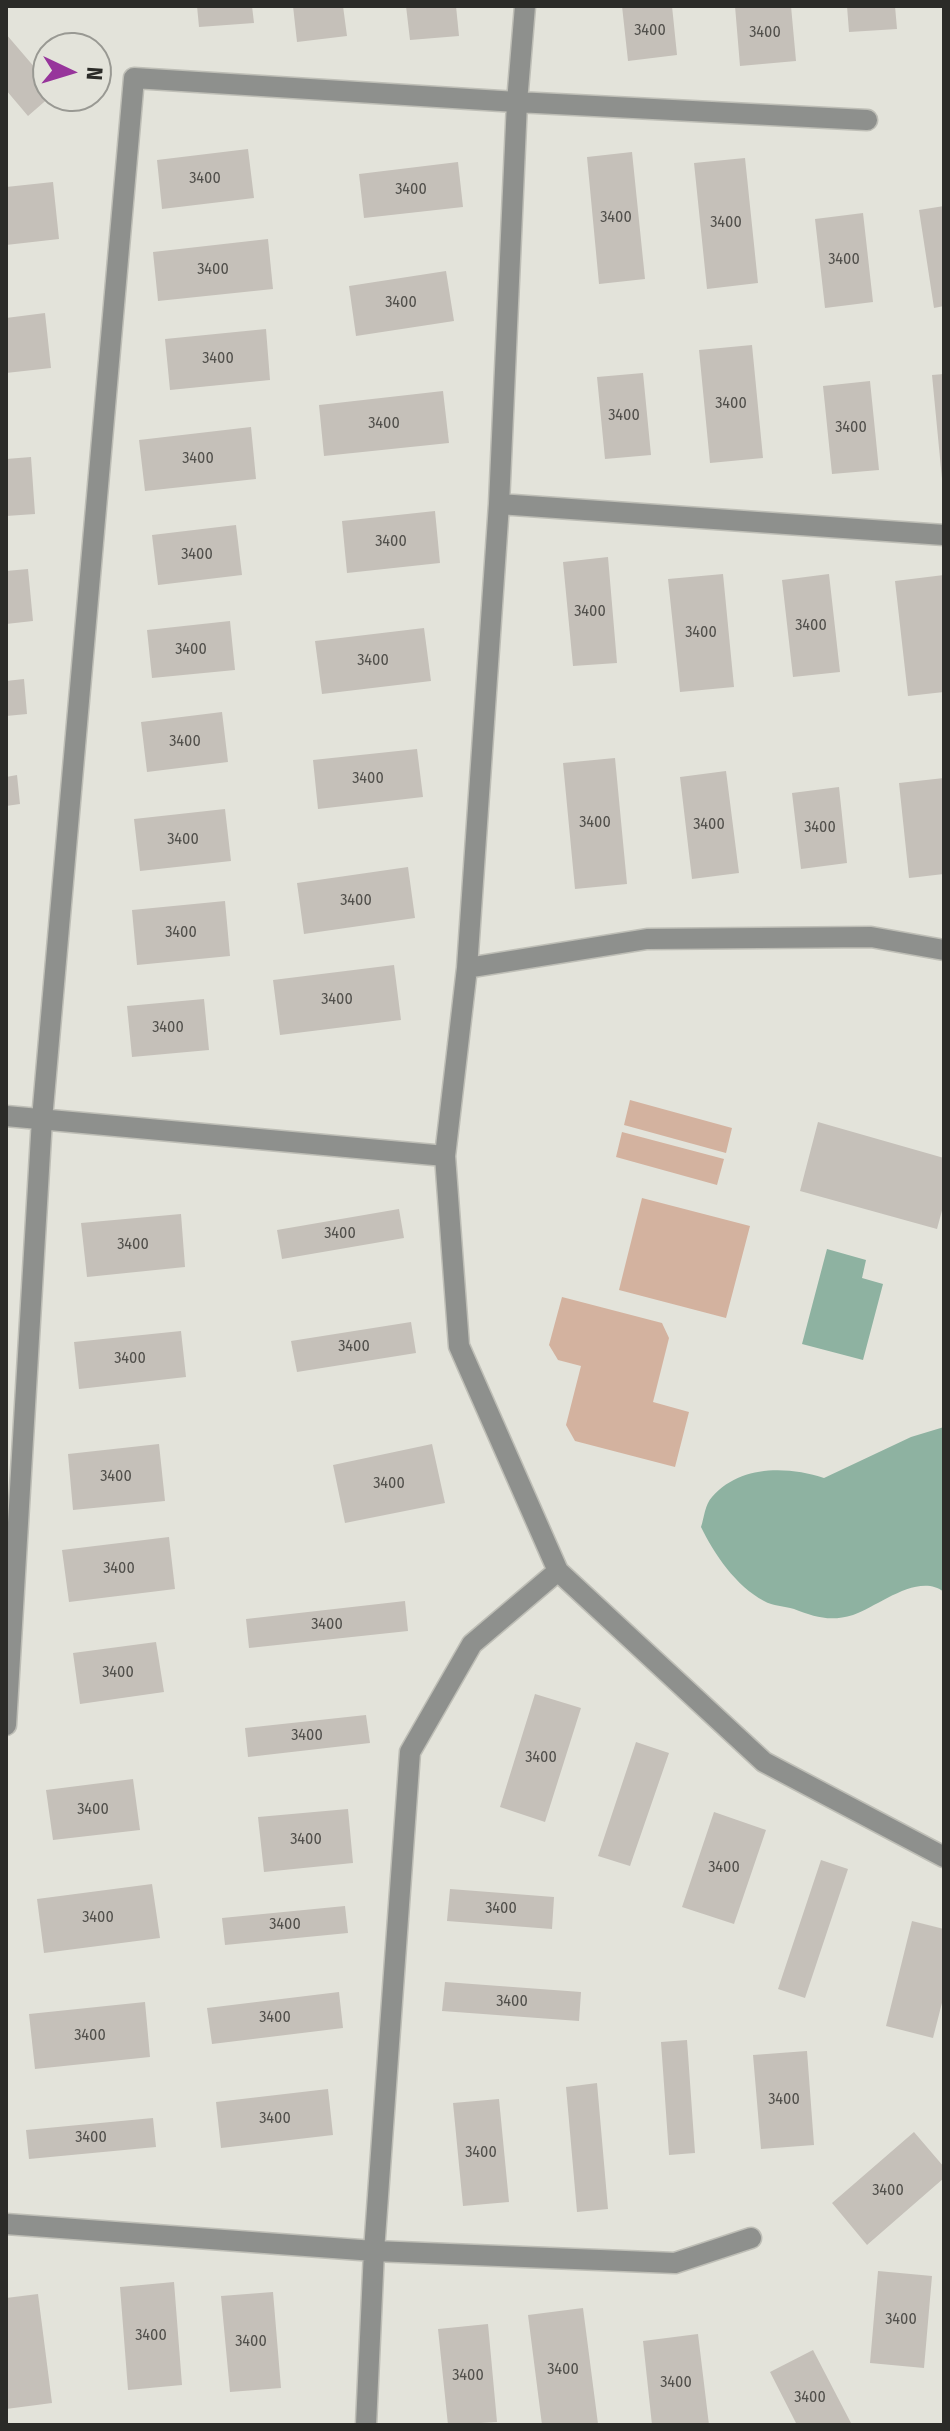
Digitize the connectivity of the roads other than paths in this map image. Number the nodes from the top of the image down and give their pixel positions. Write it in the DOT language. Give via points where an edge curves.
graph roads {
  1 [pos="525,6"];
  2 [pos="517,102"];
  3 [pos="867,120"];
  4 [pos="499,504"];
  5 [pos="944,535"];
  6 [pos="944,950"];
  7 [pos="467,968"];
  8 [pos="6,1116"];
  9 [pos="42,1119"];
  10 [pos="445,1156"];
  11 [pos="558,1571"];
  12 [pos="6,1725"];
  13 [pos="944,1857"];
  14 [pos="6,2224"];
  15 [pos="751,2238"];
  16 [pos="374,2251"];
  17 [pos="366,2425"];
  1 -- 2 [label="lane"];
  2 -- 3 [label="lane"];
  2 -- 4 [label="lane"];
  2 -- 9 [label="lane" via="134,78"];
  4 -- 5 [label="lane"];
  4 -- 7 [label="lane"];
  6 -- 7 [label="lane" via="871,937 647,939"];
  7 -- 10 [label="lane"];
  8 -- 9 [label="lane"];
  9 -- 10 [label="lane"];
  9 -- 12 [label="lane"];
  10 -- 11 [label="lane" via="459,1346"];
  11 -- 13 [label="lane" via="764,1762"];
  11 -- 16 [label="lane" via="472,1644 410,1752"];
  14 -- 16 [label="lane"];
  15 -- 16 [label="lane" via="675,2263"];
  16 -- 17 [label="lane"];
}
